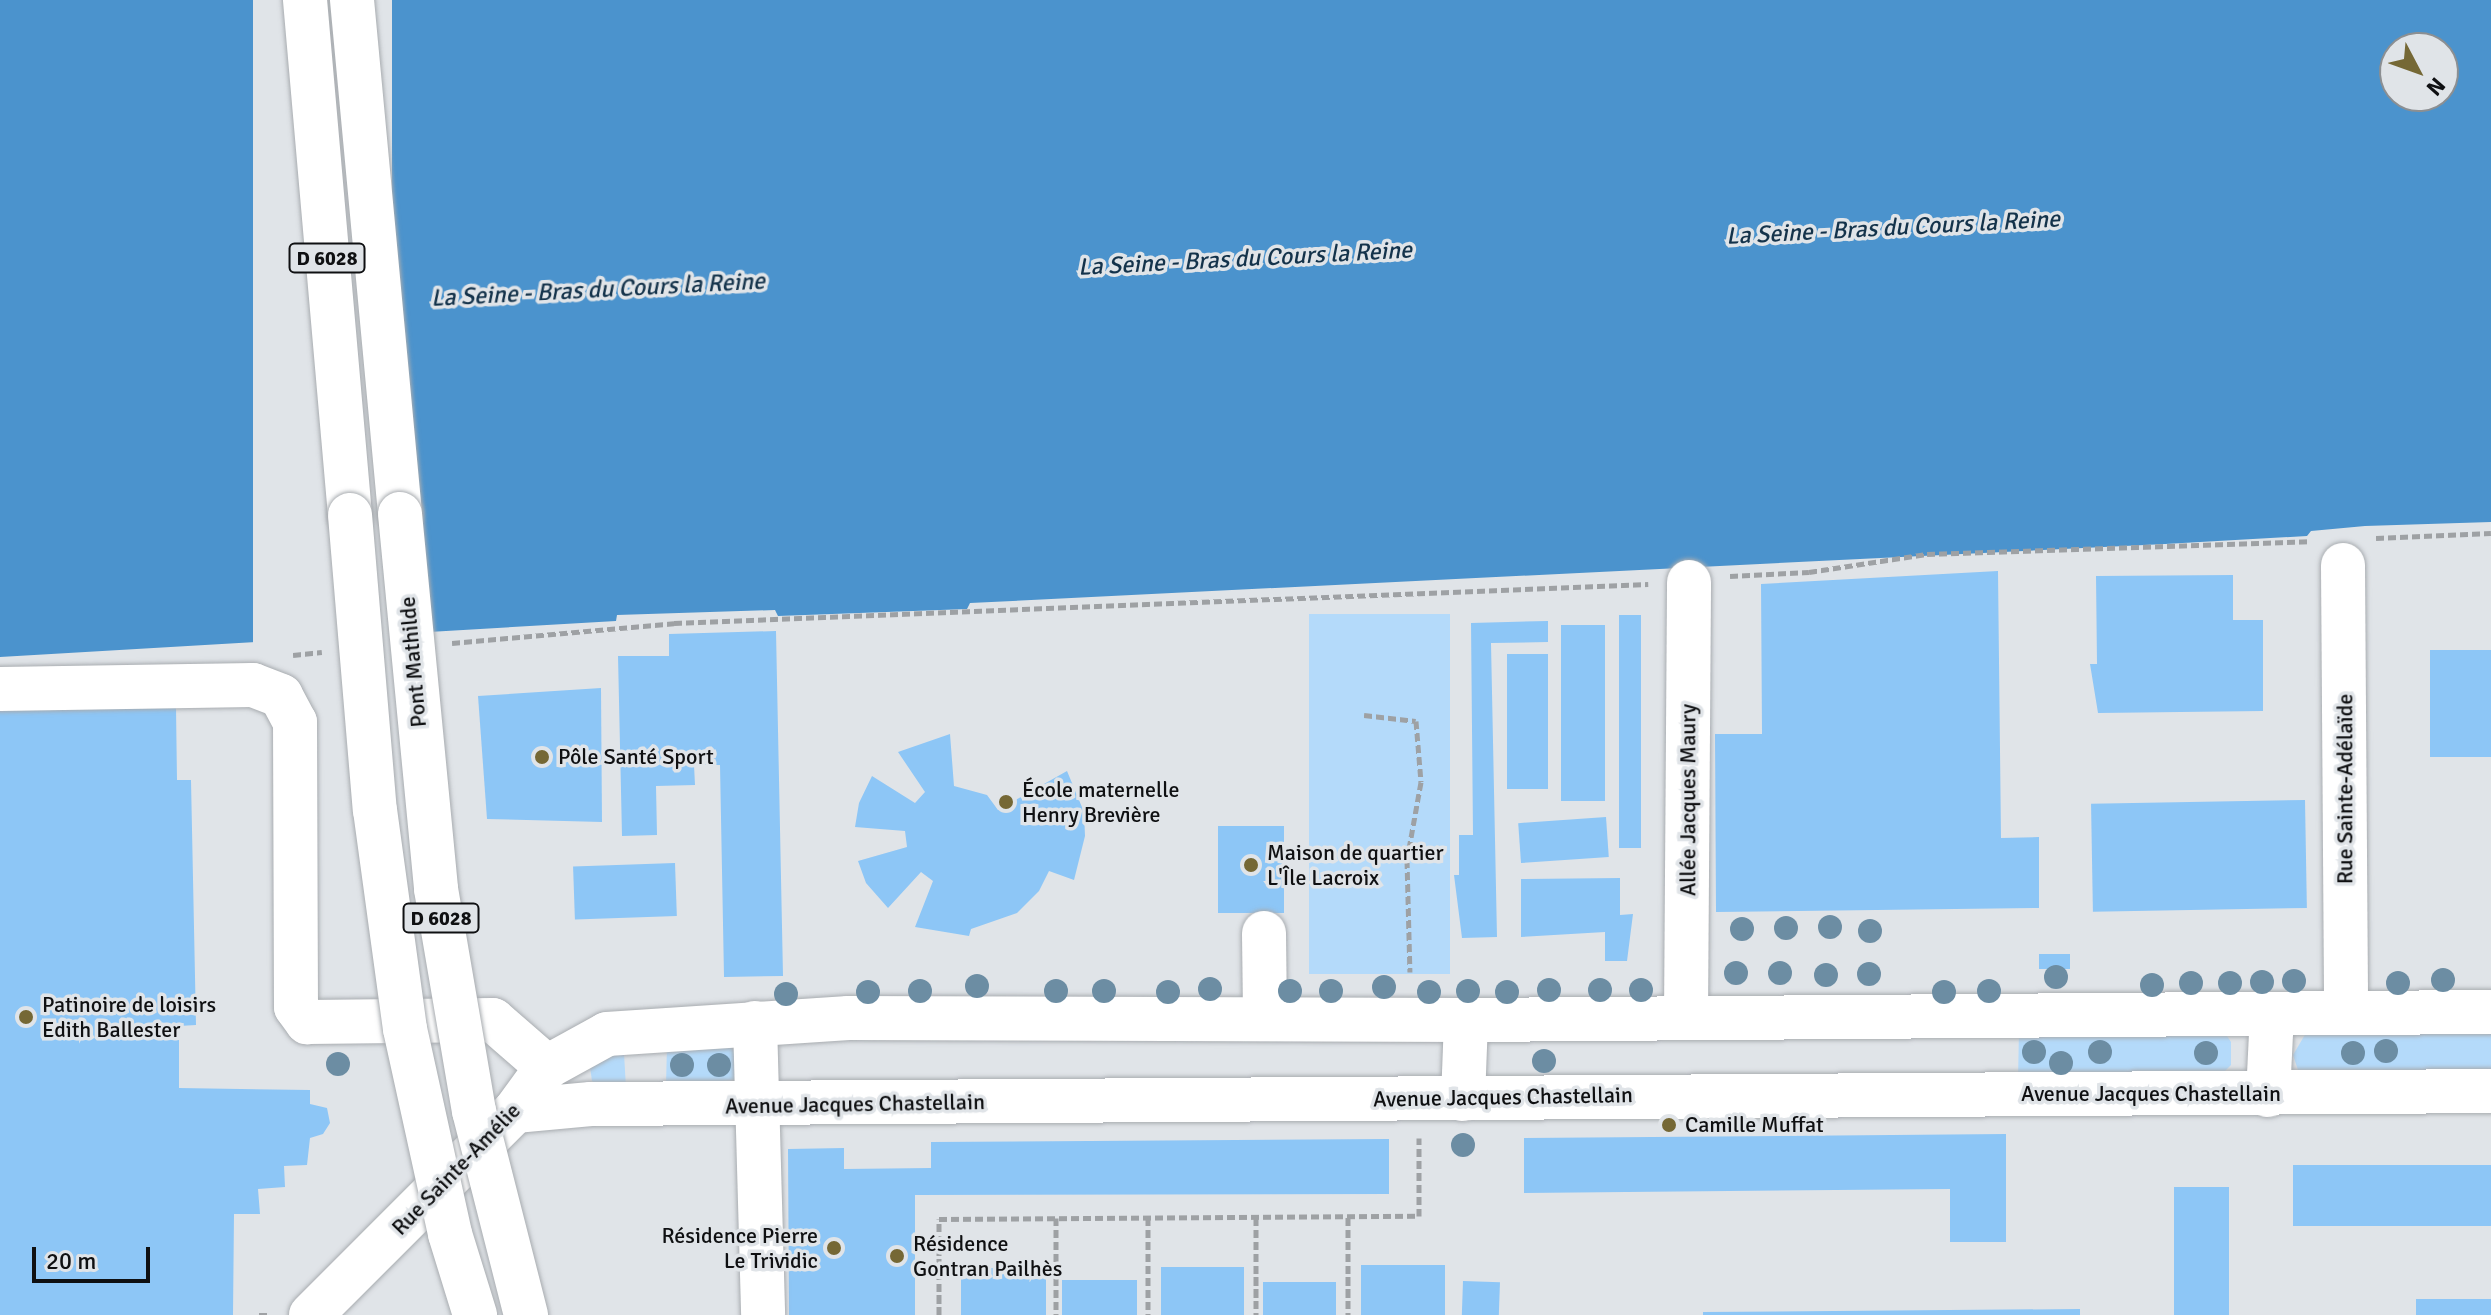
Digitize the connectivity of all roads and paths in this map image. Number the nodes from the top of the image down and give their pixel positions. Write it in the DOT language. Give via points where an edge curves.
graph roads {
  1 [pos="305,0"];
  2 [pos="352,0"];
  3 [pos="362,0"];
  4 [pos="360,60"];
  5 [pos="2491,533"];
  6 [pos="2347,548"];
  7 [pos="1689,582"];
  8 [pos="437,644"];
  9 [pos="328,652"];
  10 [pos="253,685"];
  11 [pos="0,689"];
  12 [pos="1364,715"];
  13 [pos="1264,933"];
  14 [pos="1410,972"];
  15 [pos="2346,1012"];
  16 [pos="2491,1012"];
  17 [pos="2272,1014"];
  18 [pos="1686,1017"];
  19 [pos="1265,1019"];
  20 [pos="1466,1020"];
  21 [pos="755,1023"];
  22 [pos="547,1067"];
  23 [pos="2491,1091"];
  24 [pos="2268,1095"];
  25 [pos="1463,1099"];
  26 [pos="755,1106"];
  27 [pos="515,1111"];
  28 [pos="1419,1125"];
  29 [pos="1256,1217"];
  30 [pos="1348,1217"];
  31 [pos="1056,1218"];
  32 [pos="1148,1218"];
  33 [pos="259,1315"];
  34 [pos="268,1315"];
  35 [pos="311,1315"];
  36 [pos="475,1315"];
  37 [pos="526,1315"];
  38 [pos="763,1315"];
  39 [pos="939,1315"];
  40 [pos="1056,1315"];
  41 [pos="1148,1315"];
  42 [pos="1256,1315"];
  43 [pos="1348,1315"];
  1 -- 36 [label="street, D 6028, bridge" via="375,810 405,1029 450,1234"];
  2 -- 4 [label="street, Pont Mathilde / D 6028"];
  3 -- 4 [label="street"];
  4 -- 37 [label="street, Pont Mathilde / D 6028, bridge" via="436,889 474,1111"];
  5 -- 6 [label="path"];
  6 -- 7 [label="path" via="1927,554 1809,572"];
  6 -- 15 [label="street, Rue Sainte-Adélaïde"];
  7 -- 8 [label="path" via="674,623"];
  7 -- 18 [label="street, Allée Jacques Maury"];
  9 -- 10 [label="path" via="281,656"];
  10 -- 11 [label="street"];
  10 -- 22 [label="street" via="281,696 295,722 296,1007 307,1022 493,1020"];
  12 -- 14 [label="path" via="1416,721 1421,782 1407,860"];
  13 -- 19 [label="street"];
  15 -- 16 [label="street"];
  15 -- 17 [label="street"];
  17 -- 18 [label="street"];
  17 -- 24 [label="street"];
  18 -- 20 [label="street"];
  19 -- 20 [label="street"];
  19 -- 21 [label="street"];
  20 -- 25 [label="street"];
  21 -- 22 [label="street, Rue Sainte-Amélie" via="607,1034"];
  21 -- 26 [label="street"];
  22 -- 27 [label="street, Rue Sainte-Amélie"];
  23 -- 24 [label="street, Avenue Jacques Chastellain"];
  24 -- 25 [label="street, Avenue Jacques Chastellain"];
  25 -- 26 [label="street, Avenue Jacques Chastellain"];
  26 -- 27 [label="street, Avenue Jacques Chastellain" via="591,1104"];
  26 -- 38 [label="street"];
  27 -- 35 [label="street, Rue Sainte-Amélie"];
  28 -- 30 [label="path" via="1419,1216"];
  29 -- 30 [label="path"];
  29 -- 32 [label="path"];
  29 -- 42 [label="path"];
  30 -- 43 [label="path"];
  31 -- 32 [label="path"];
  31 -- 39 [label="path" via="939,1219"];
  31 -- 40 [label="path"];
  32 -- 41 [label="path"];
  33 -- 34 [label="path"];
}
